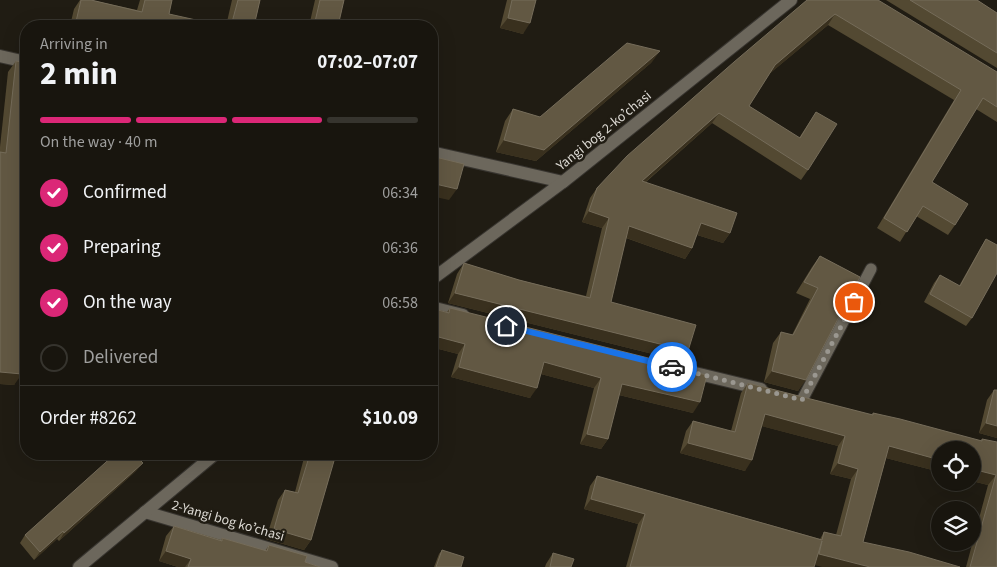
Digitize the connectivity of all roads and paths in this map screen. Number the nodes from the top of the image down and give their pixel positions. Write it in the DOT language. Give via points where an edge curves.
graph roads {
  1 [pos="791,0"];
  2 [pos="0,56"];
  3 [pos="20,61"];
  4 [pos="438,154"];
  5 [pos="563,182"];
  6 [pos="871,269"];
  7 [pos="438,275"];
  8 [pos="438,309"];
  9 [pos="479,319"];
  10 [pos="679,369"];
  11 [pos="774,392"];
  12 [pos="802,400"];
  13 [pos="208,460"];
  14 [pos="145,512"];
  15 [pos="79,567"];
  16 [pos="332,567"];
  1 -- 5 [label="street, Yangi bog 2-koʼchasi"];
  2 -- 3 [label="street"];
  4 -- 5 [label="street"];
  5 -- 7 [label="street, Yangi bog 2-koʼchasi"];
  6 -- 12 [label="lane"];
  8 -- 9 [label="street"];
  10 -- 11 [label="street"];
  13 -- 14 [label="street"];
  14 -- 15 [label="street"];
  14 -- 16 [label="street, 2-Yangi bog koʼchasi"];
}
